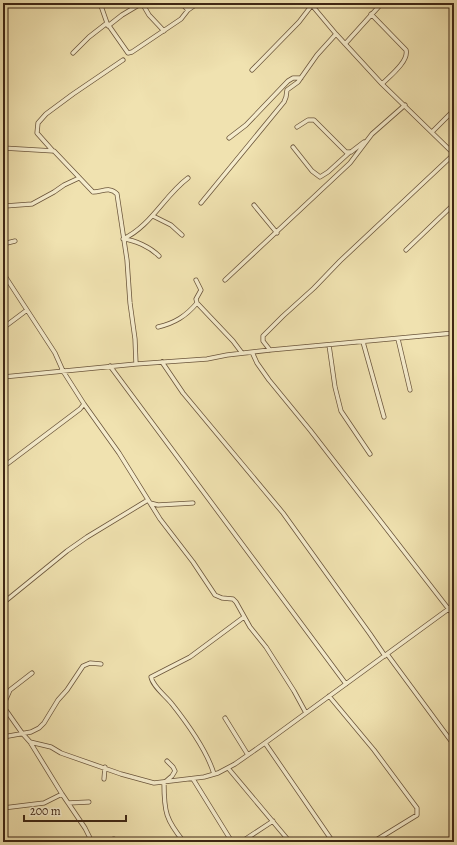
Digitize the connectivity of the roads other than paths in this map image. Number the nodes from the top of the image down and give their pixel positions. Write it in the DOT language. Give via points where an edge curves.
graph roads {
  1 [pos="100,3"];
  2 [pos="142,3"];
  3 [pos="181,3"];
  4 [pos="198,3"];
  5 [pos="382,3"];
  6 [pos="311,4"];
  7 [pos="188,10"];
  8 [pos="371,14"];
  9 [pos="107,25"];
  10 [pos="164,31"];
  11 [pos="336,34"];
  12 [pos="345,44"];
  13 [pos="73,53"];
  14 [pos="123,60"];
  15 [pos="252,70"];
  16 [pos="301,78"];
  17 [pos="382,84"];
  18 [pos="405,105"];
  19 [pos="454,110"];
  20 [pos="297,127"];
  21 [pos="432,132"];
  22 [pos="229,138"];
  23 [pos="366,140"];
  24 [pos="293,147"];
  25 [pos="3,148"];
  26 [pos="53,150"];
  27 [pos="351,152"];
  28 [pos="454,154"];
  29 [pos="79,178"];
  30 [pos="188,178"];
  31 [pos="201,204"];
  32 [pos="454,204"];
  33 [pos="254,205"];
  34 [pos="5,206"];
  35 [pos="152,216"];
  36 [pos="277,233"];
  37 [pos="182,234"];
  38 [pos="123,239"];
  39 [pos="15,241"];
  40 [pos="3,244"];
  41 [pos="406,250"];
  42 [pos="159,256"];
  43 [pos="3,273"];
  44 [pos="196,280"];
  45 [pos="225,280"];
  46 [pos="197,303"];
  47 [pos="28,310"];
  48 [pos="158,327"];
  49 [pos="3,328"];
  50 [pos="454,333"];
  51 [pos="398,339"];
  52 [pos="363,342"];
  53 [pos="329,345"];
  54 [pos="270,350"];
  55 [pos="252,352"];
  56 [pos="242,353"];
  57 [pos="162,362"];
  58 [pos="136,364"];
  59 [pos="110,366"];
  60 [pos="63,371"];
  61 [pos="3,377"];
  62 [pos="410,390"];
  63 [pos="84,404"];
  64 [pos="384,417"];
  65 [pos="370,454"];
  66 [pos="3,467"];
  67 [pos="149,502"];
  68 [pos="193,503"];
  69 [pos="3,603"];
  70 [pos="454,605"];
  71 [pos="449,608"];
  72 [pos="454,616"];
  73 [pos="244,617"];
  74 [pos="386,655"];
  75 [pos="101,664"];
  76 [pos="32,672"];
  77 [pos="346,684"];
  78 [pos="329,696"];
  79 [pos="3,706"];
  80 [pos="306,713"];
  81 [pos="225,718"];
  82 [pos="22,733"];
  83 [pos="3,737"];
  84 [pos="30,742"];
  85 [pos="264,743"];
  86 [pos="454,745"];
  87 [pos="248,755"];
  88 [pos="167,761"];
  89 [pos="105,768"];
  90 [pos="228,768"];
  91 [pos="214,774"];
  92 [pos="104,779"];
  93 [pos="193,779"];
  94 [pos="164,783"];
  95 [pos="62,794"];
  96 [pos="89,802"];
  97 [pos="68,803"];
  98 [pos="3,808"];
  99 [pos="273,821"];
  100 [pos="114,839"];
  101 [pos="92,842"];
  102 [pos="103,842"];
  103 [pos="184,842"];
  104 [pos="232,842"];
  105 [pos="241,842"];
  106 [pos="290,842"];
  107 [pos="333,842"];
  108 [pos="373,842"];
  1 -- 9 [label="street"];
  2 -- 9 [label="street"];
  2 -- 10 [label="street"];
  3 -- 7 [label="street"];
  4 -- 7 [label="street"];
  5 -- 8 [label="street"];
  6 -- 11 [label="street"];
  6 -- 15 [label="street" via="299,22"];
  7 -- 10 [label="street" via="181,19"];
  8 -- 12 [label="street"];
  8 -- 17 [label="street" via="407,54 404,61"];
  9 -- 10 [label="street" via="128,53"];
  9 -- 13 [label="street" via="89,37"];
  11 -- 12 [label="street"];
  11 -- 16 [label="street"];
  12 -- 17 [label="street"];
  14 -- 26 [label="street" via="46,114 38,123 37,133"];
  16 -- 22 [label="street" via="293,78 288,82 246,125"];
  16 -- 31 [label="street" via="287,90 284,102"];
  17 -- 18 [label="street"];
  18 -- 21 [label="street"];
  18 -- 23 [label="street"];
  19 -- 21 [label="street"];
  20 -- 27 [label="street" via="308,120 314,120 341,148"];
  21 -- 28 [label="street"];
  23 -- 27 [label="street"];
  23 -- 36 [label="street" via="350,163"];
  24 -- 27 [label="street" via="320,177"];
  25 -- 26 [label="street"];
  26 -- 29 [label="street"];
  28 -- 54 [label="street" via="263,336"];
  29 -- 34 [label="street" via="32,204"];
  29 -- 38 [label="street" via="93,192 112,189 117,194"];
  30 -- 35 [label="street"];
  32 -- 41 [label="street"];
  33 -- 36 [label="street"];
  35 -- 37 [label="street" via="171,225"];
  35 -- 38 [label="street" via="138,231"];
  36 -- 45 [label="street"];
  38 -- 42 [label="street" via="137,242"];
  38 -- 58 [label="street"];
  39 -- 40 [label="street"];
  43 -- 47 [label="street"];
  44 -- 46 [label="street" via="201,290 196,299"];
  46 -- 48 [label="street" via="180,319"];
  46 -- 56 [label="street"];
  47 -- 49 [label="street"];
  47 -- 60 [label="street" via="55,353"];
  50 -- 51 [label="street"];
  51 -- 52 [label="street"];
  51 -- 62 [label="street"];
  52 -- 53 [label="street"];
  52 -- 64 [label="street"];
  53 -- 54 [label="street"];
  53 -- 65 [label="street" via="335,387 342,411"];
  54 -- 55 [label="street"];
  55 -- 56 [label="street"];
  55 -- 71 [label="street" via="269,380"];
  56 -- 57 [label="street" via="207,359"];
  57 -- 58 [label="street"];
  57 -- 74 [label="street" via="184,393 282,513"];
  58 -- 59 [label="street"];
  59 -- 60 [label="street"];
  59 -- 77 [label="street"];
  60 -- 61 [label="street"];
  60 -- 63 [label="street"];
  63 -- 66 [label="street"];
  63 -- 67 [label="street" via="119,453"];
  67 -- 68 [label="street" via="158,505"];
  67 -- 69 [label="street" via="87,537"];
  67 -- 73 [label="street" via="215,595 236,602"];
  70 -- 71 [label="street"];
  71 -- 72 [label="street"];
  71 -- 74 [label="street"];
  73 -- 80 [label="street" via="266,647"];
  73 -- 91 [label="street" via="190,657 151,677 188,727 208,758"];
  74 -- 77 [label="street"];
  74 -- 86 [label="street"];
  75 -- 82 [label="street" via="90,663 83,666 44,724 32,732"];
  76 -- 79 [label="street" via="10,690"];
  77 -- 78 [label="street"];
  78 -- 80 [label="street"];
  78 -- 108 [label="street" via="374,750 417,808 417,815"];
  79 -- 82 [label="street"];
  80 -- 85 [label="street"];
  81 -- 87 [label="street"];
  82 -- 83 [label="street"];
  82 -- 84 [label="street"];
  84 -- 89 [label="street" via="51,747"];
  84 -- 95 [label="street"];
  85 -- 87 [label="street"];
  85 -- 107 [label="street"];
  87 -- 90 [label="street"];
  88 -- 94 [label="street" via="175,771"];
  89 -- 92 [label="street"];
  89 -- 94 [label="street" via="154,783"];
  90 -- 91 [label="street"];
  90 -- 99 [label="street"];
  91 -- 93 [label="street"];
  93 -- 94 [label="street"];
  93 -- 104 [label="street"];
  94 -- 103 [label="street" via="165,808 169,822"];
  95 -- 97 [label="street"];
  95 -- 98 [label="street" via="44,802"];
  96 -- 97 [label="street"];
  97 -- 101 [label="street"];
  99 -- 105 [label="street"];
  99 -- 106 [label="street"];
  100 -- 102 [label="street"];
}
